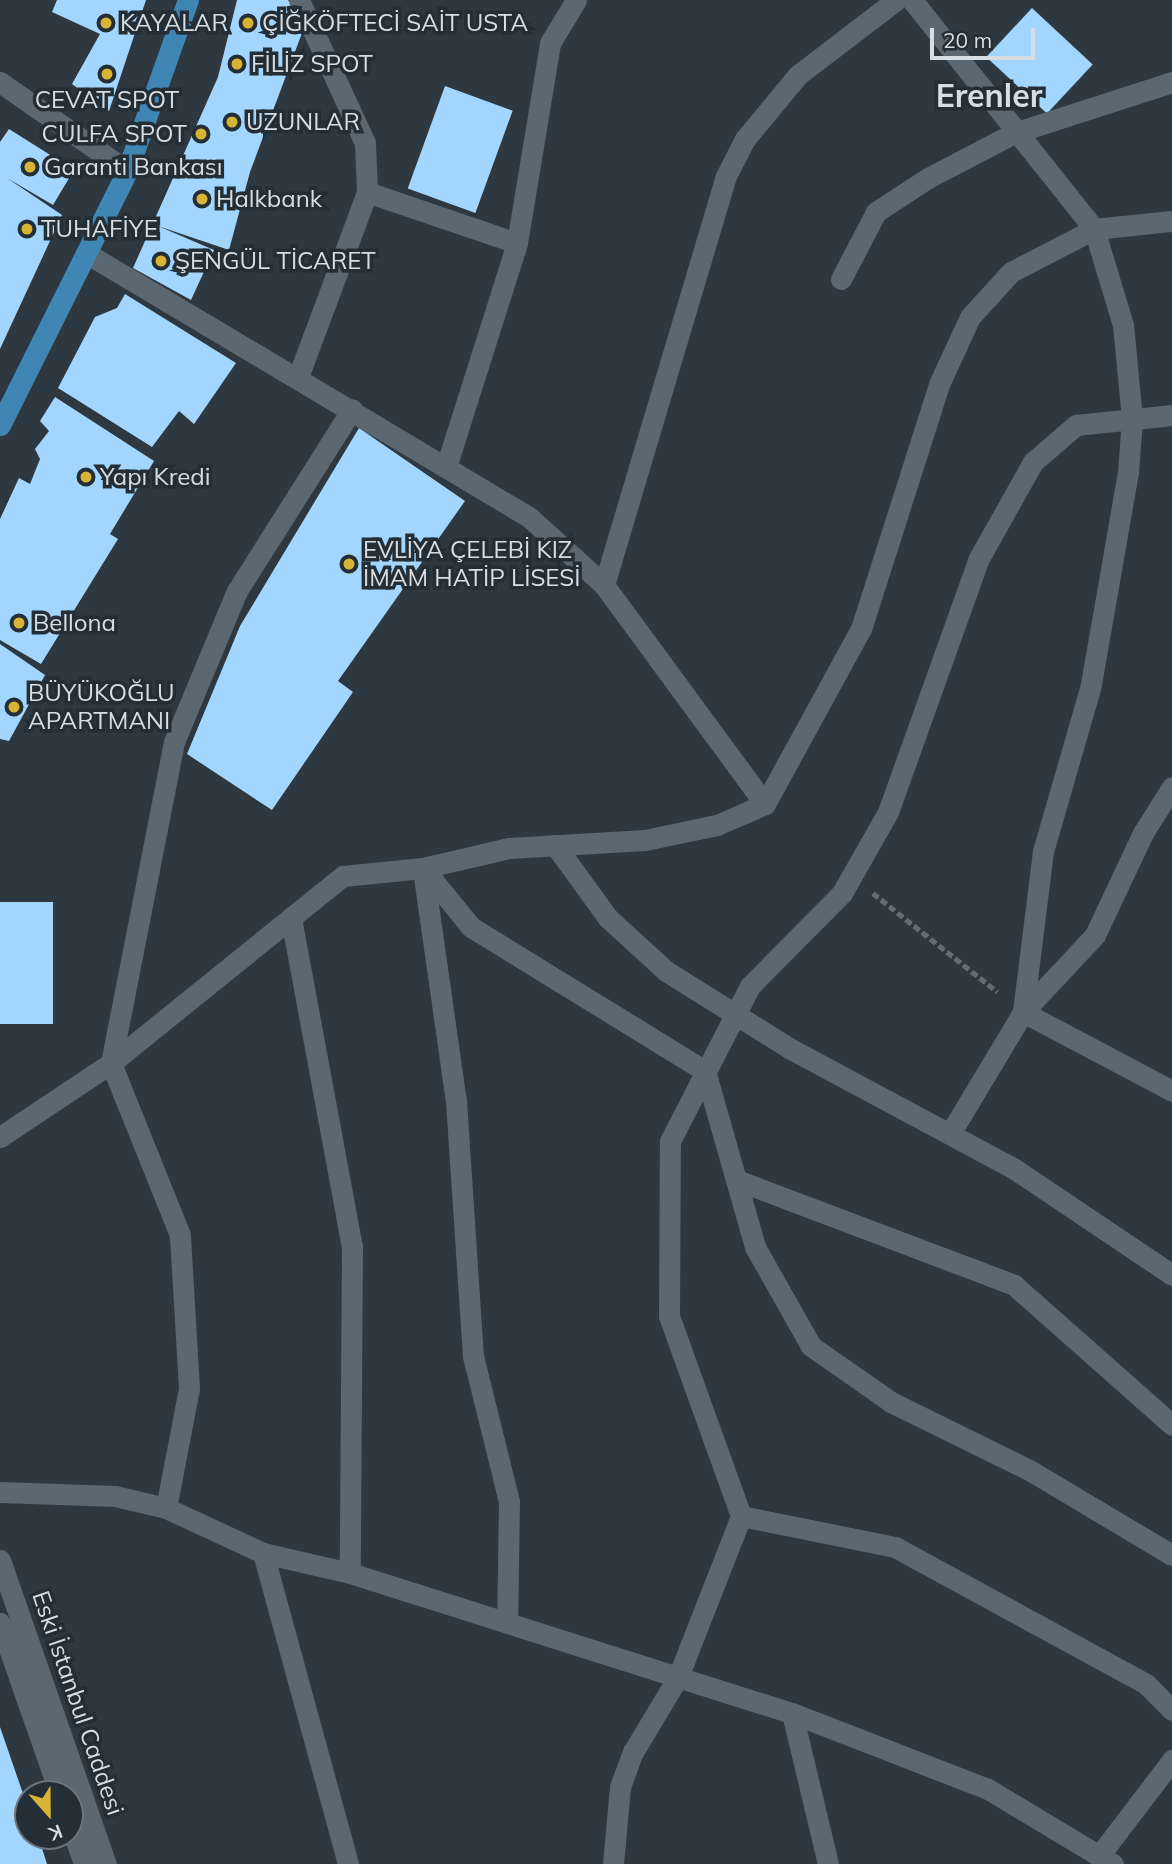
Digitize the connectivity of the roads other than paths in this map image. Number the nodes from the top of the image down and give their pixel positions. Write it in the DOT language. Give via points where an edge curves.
graph roads {
  1 [pos="188,0"];
  2 [pos="299,0"];
  3 [pos="576,0"];
  4 [pos="897,0"];
  5 [pos="912,0"];
  6 [pos="0,82"];
  7 [pos="1172,82"];
  8 [pos="1014,133"];
  9 [pos="127,171"];
  10 [pos="367,192"];
  11 [pos="1172,221"];
  12 [pos="1094,229"];
  13 [pos="517,243"];
  14 [pos="86,253"];
  15 [pos="841,279"];
  16 [pos="298,377"];
  17 [pos="352,409"];
  18 [pos="1172,415"];
  19 [pos="1132,419"];
  20 [pos="0,425"];
  21 [pos="446,467"];
  22 [pos="604,585"];
  23 [pos="1172,787"];
  24 [pos="765,804"];
  25 [pos="555,845"];
  26 [pos="423,867"];
  27 [pos="292,918"];
  28 [pos="733,1012"];
  29 [pos="1023,1013"];
  30 [pos="111,1063"];
  31 [pos="705,1071"];
  32 [pos="1172,1091"];
  33 [pos="951,1132"];
  34 [pos="0,1137"];
  35 [pos="742,1182"];
  36 [pos="1172,1275"];
  37 [pos="1172,1425"];
  38 [pos="0,1492"];
  39 [pos="166,1508"];
  40 [pos="741,1516"];
  41 [pos="263,1553"];
  42 [pos="1172,1555"];
  43 [pos="0,1560"];
  44 [pos="350,1573"];
  45 [pos="0,1623"];
  46 [pos="507,1623"];
  47 [pos="678,1677"];
  48 [pos="1172,1710"];
  49 [pos="792,1713"];
  50 [pos="1172,1760"];
  51 [pos="55,1780"];
  52 [pos="1108,1858"];
  53 [pos="106,1864"];
  54 [pos="348,1864"];
  55 [pos="613,1864"];
  56 [pos="828,1864"];
  1 -- 9 [label="main road"];
  2 -- 10 [label="street" via="362,133 370,161"];
  3 -- 13 [label="street" via="550,43"];
  4 -- 22 [label="street" via="799,75 745,139 725,178"];
  5 -- 8 [label="street"];
  6 -- 9 [label="street"];
  7 -- 8 [label="street"];
  8 -- 12 [label="street"];
  8 -- 15 [label="street" via="876,212"];
  9 -- 14 [label="main road"];
  10 -- 13 [label="street"];
  10 -- 16 [label="street"];
  11 -- 12 [label="street"];
  12 -- 19 [label="street" via="1123,324"];
  12 -- 24 [label="street" via="1011,272 970,317 940,382 861,629"];
  13 -- 21 [label="street"];
  14 -- 16 [label="street"];
  14 -- 20 [label="main road"];
  16 -- 17 [label="street"];
  17 -- 21 [label="street"];
  17 -- 30 [label="street" via="237,591 174,741"];
  18 -- 19 [label="street"];
  19 -- 28 [label="street" via="1076,425 1033,462 978,560 905,773 852,876 829,907 768,962"];
  19 -- 29 [label="street" via="1091,685 1042,851"];
  21 -- 22 [label="street" via="529,517"];
  22 -- 24 [label="street"];
  23 -- 29 [label="street" via="1143,832 1095,935"];
  24 -- 25 [label="street" via="683,833"];
  25 -- 26 [label="street" via="509,848"];
  25 -- 28 [label="street" via="632,944"];
  26 -- 27 [label="street" via="343,876"];
  26 -- 31 [label="street" via="471,927"];
  26 -- 46 [label="street" via="456,1101 473,1356 509,1502"];
  27 -- 30 [label="street"];
  27 -- 44 [label="street" via="352,1245"];
  28 -- 31 [label="street"];
  28 -- 33 [label="street"];
  29 -- 32 [label="street"];
  29 -- 33 [label="street"];
  30 -- 34 [label="street"];
  30 -- 39 [label="street" via="180,1235 189,1388"];
  31 -- 35 [label="street"];
  31 -- 40 [label="street" via="670,1141 669,1316"];
  33 -- 36 [label="street"];
  35 -- 37 [label="street" via="1014,1285"];
  35 -- 42 [label="street" via="768,1276 811,1346 836,1369 1122,1521"];
  38 -- 39 [label="street" via="116,1496"];
  39 -- 41 [label="street"];
  40 -- 47 [label="street"];
  40 -- 48 [label="street" via="895,1547 1146,1684"];
  41 -- 44 [label="street"];
  41 -- 54 [label="street"];
  43 -- 53 [label="street, Eski İstanbul Caddesi"];
  44 -- 46 [label="street"];
  45 -- 51 [label="street, Eski İstanbul Caddesi"];
  46 -- 47 [label="street"];
  47 -- 49 [label="street"];
  47 -- 55 [label="street" via="620,1787"];
  49 -- 52 [label="street" via="988,1789"];
  49 -- 56 [label="street"];
  50 -- 52 [label="street"];
}
